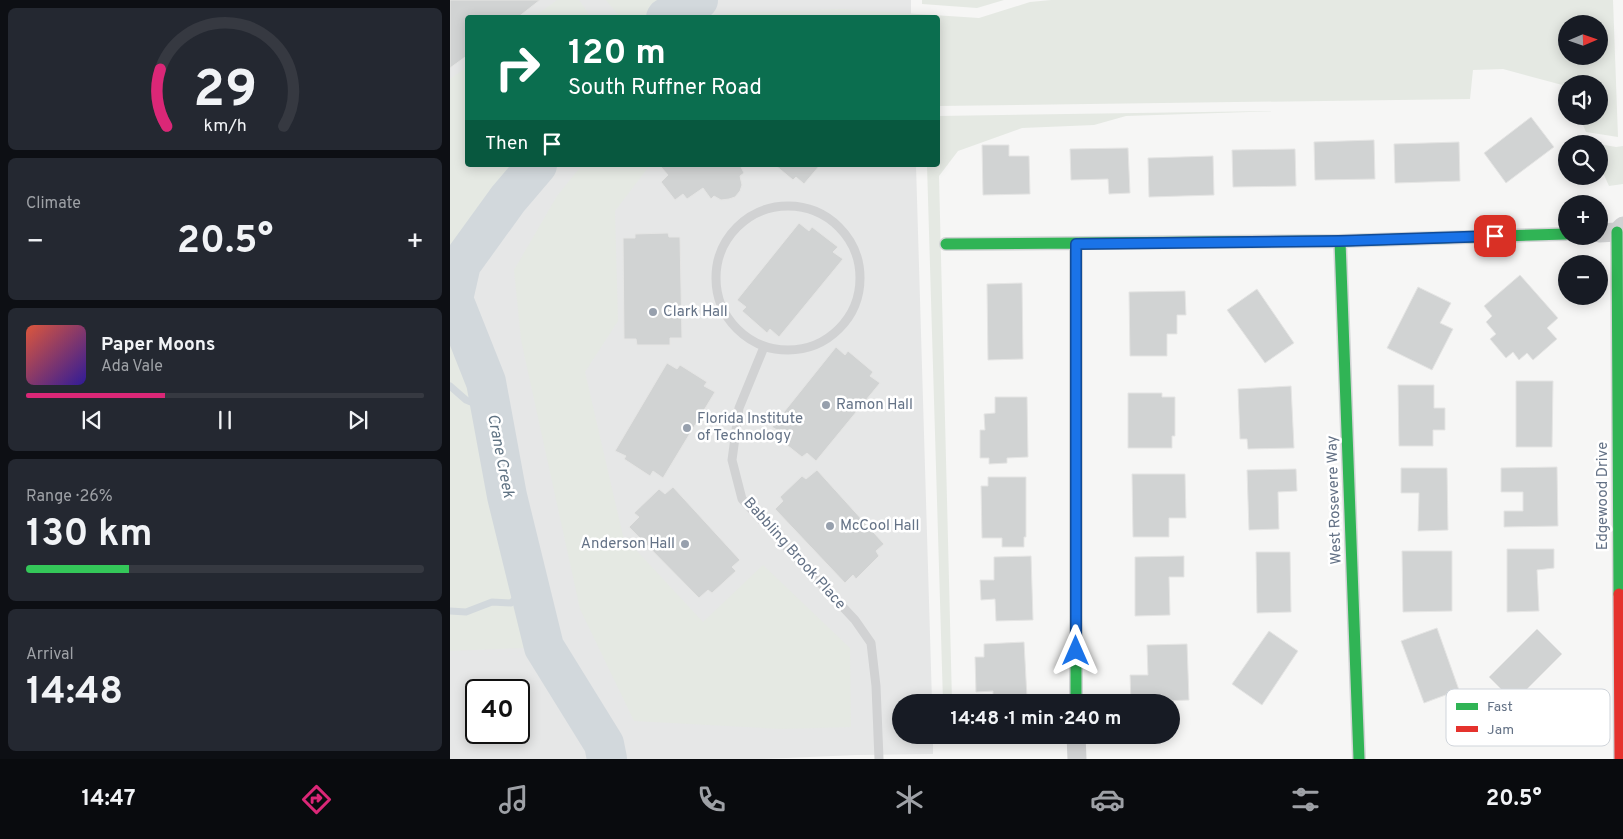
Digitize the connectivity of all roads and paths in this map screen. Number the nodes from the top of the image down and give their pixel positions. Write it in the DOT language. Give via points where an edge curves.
graph roads {
  1 [pos="1613,230"];
  2 [pos="1558,234"];
  3 [pos="1340,241"];
  4 [pos="946,244"];
  5 [pos="1076,244"];
  6 [pos="764,347"];
  7 [pos="1076,694"];
  8 [pos="1076,744"];
  9 [pos="879,759"];
  10 [pos="1077,759"];
  11 [pos="1359,759"];
  12 [pos="1620,759"];
  1 -- 12 [label="street, Edgewood Drive"];
  2 -- 3 [label="street"];
  3 -- 5 [label="street"];
  3 -- 11 [label="street, West Rosevere Way"];
  4 -- 5 [label="street"];
  5 -- 7 [label="street"];
  6 -- 6 [label="lane" via="787,351 809,348 830,338 846,322 857,302 861,279 858,256 832,219 812,209 786,205 762,210 741,223 724,242 716,266 717,292 726,315 742,334"];
  6 -- 9 [label="lane, Babbling Brook Place" via="739,408 732,460 742,499 855,620 871,643"];
  8 -- 10 [label="street"];
}
